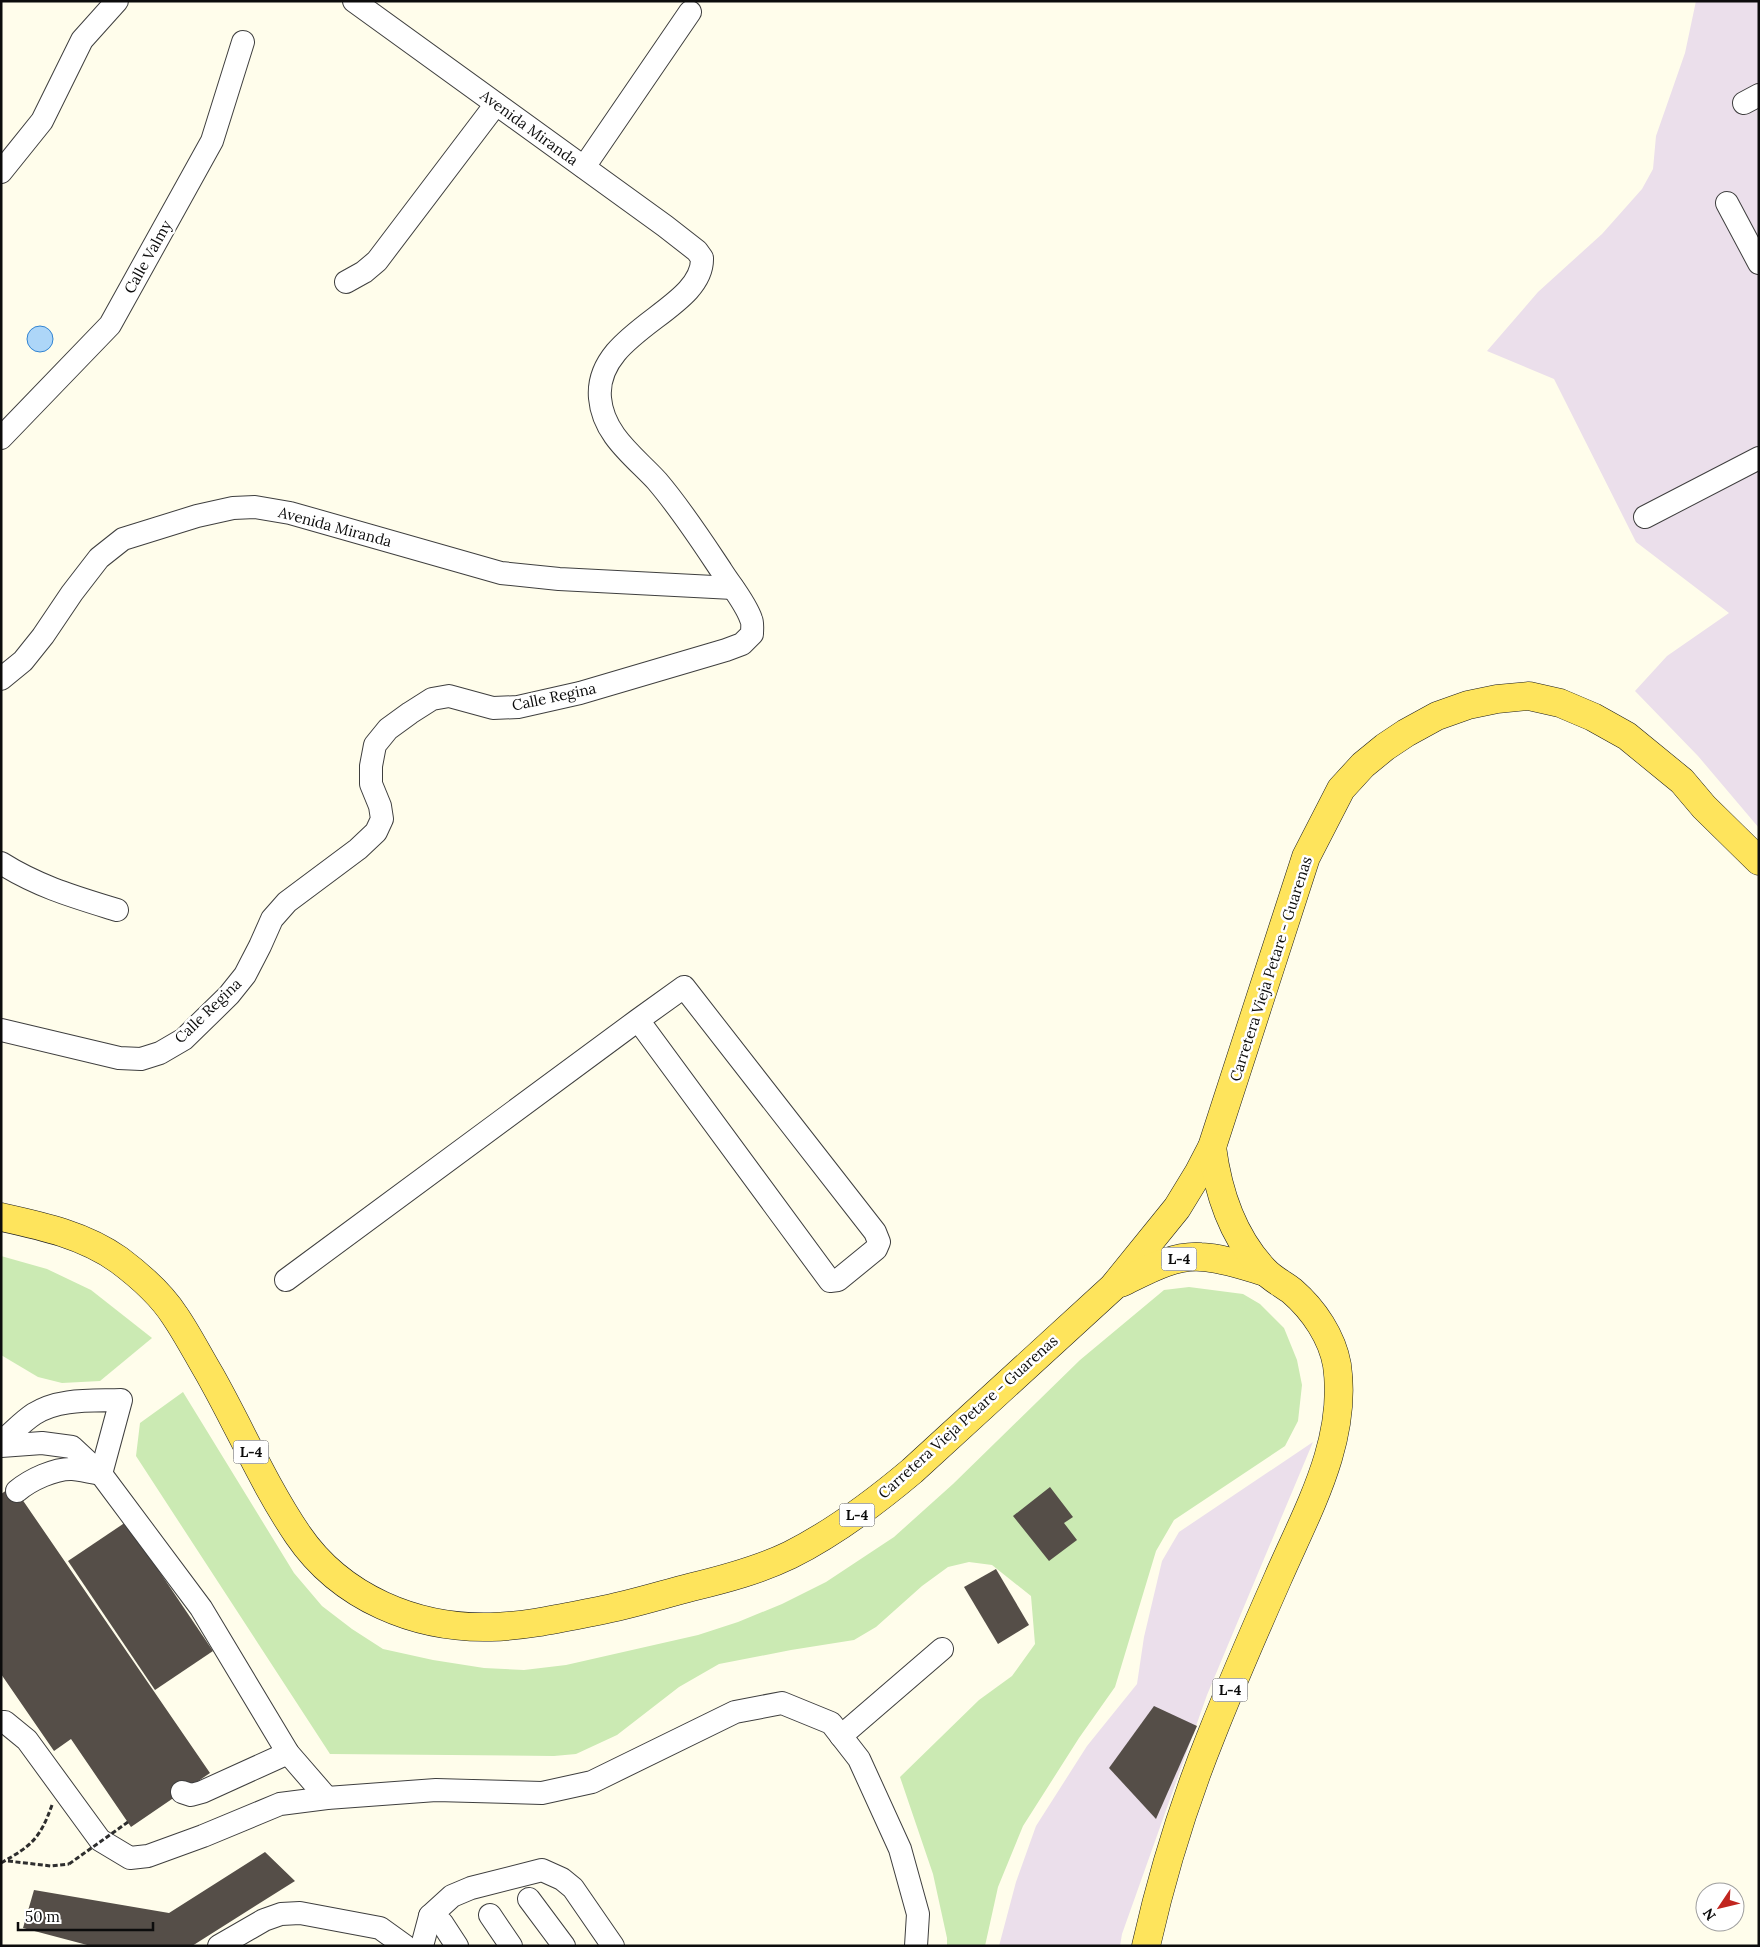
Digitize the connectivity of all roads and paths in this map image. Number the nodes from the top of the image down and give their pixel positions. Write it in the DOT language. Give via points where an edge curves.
graph roads {
  1 [pos="117,1"];
  2 [pos="354,1"];
  3 [pos="690,12"];
  4 [pos="243,42"];
  5 [pos="496,104"];
  6 [pos="584,167"];
  7 [pos="1,172"];
  8 [pos="1727,203"];
  9 [pos="702,258"];
  10 [pos="1759,263"];
  11 [pos="346,282"];
  12 [pos="1,438"];
  13 [pos="1759,458"];
  14 [pos="1645,517"];
  15 [pos="733,588"];
  16 [pos="1,679"];
  17 [pos="1759,861"];
  18 [pos="1,863"];
  19 [pos="117,910"];
  20 [pos="638,1020"];
  21 [pos="1,1030"];
  22 [pos="1212,1147"];
  23 [pos="1,1217"];
  24 [pos="1265,1272"];
  25 [pos="286,1280"];
  26 [pos="1113,1286"];
  27 [pos="1,1442"];
  28 [pos="1,1446"];
  29 [pos="101,1474"];
  30 [pos="17,1491"];
  31 [pos="942,1649"];
  32 [pos="1,1722"];
  33 [pos="841,1736"];
  34 [pos="288,1753"];
  35 [pos="59,1783"];
  36 [pos="182,1792"];
  37 [pos="326,1798"];
  38 [pos="128,1822"];
  39 [pos="6,1860"];
  40 [pos="1,1863"];
  41 [pos="529,1899"];
  42 [pos="490,1915"];
  43 [pos="430,1916"];
  44 [pos="219,1946"];
  45 [pos="405,1946"];
  46 [pos="422,1946"];
  47 [pos="457,1946"];
  48 [pos="511,1946"];
  49 [pos="564,1946"];
  50 [pos="613,1946"];
  51 [pos="916,1946"];
  52 [pos="1146,1946"];
  1 -- 7 [label="street" via="82,40 42,121"];
  2 -- 5 [label="street, Avenida Miranda"];
  3 -- 6 [label="street"];
  4 -- 12 [label="street, Calle Valmy" via="212,141 110,325"];
  5 -- 6 [label="street, Avenida Miranda"];
  5 -- 11 [label="street" via="377,261"];
  6 -- 9 [label="street, Avenida Miranda" via="688,243"];
  8 -- 10 [label="street"];
  9 -- 15 [label="street, Calle Regina" via="699,278 689,290 608,363 602,377 600,398 604,415 616,437 677,504"];
  13 -- 14 [label="street"];
  15 -- 16 [label="street, Avenida Miranda" via="559,579 501,572 290,513 255,507 234,508 123,539 98,558 44,636 23,661"];
  15 -- 21 [label="street, Calle Regina" via="752,620 752,634 742,644 518,707 493,708 449,696 432,699 388,729 375,745 371,766 371,784 382,819 376,832 287,902 272,919 245,975 184,1039 160,1053 141,1059 119,1058"];
  17 -- 22 [label="main road, Carretera Vieja Petare - Guarenas" via="1682,781 1627,736 1593,717 1560,703 1529,696 1468,705 1437,716 1385,747 1341,789 1306,857"];
  18 -- 19 [label="street" via="52,890"];
  20 -- 20 [label="street" via="684,987 875,1232 879,1242 876,1249 838,1280 830,1281"];
  20 -- 25 [label="street"];
  22 -- 24 [label="main road" via="1216,1175 1229,1216 1242,1241"];
  22 -- 26 [label="main road, Carretera Vieja Petare - Guarenas" via="1177,1208"];
  23 -- 26 [label="main road, Carretera Vieja Petare - Guarenas / L-4" via="43,1226 97,1247 118,1259 157,1293 174,1314 220,1394 284,1515 316,1558 334,1576 373,1602 400,1614 440,1625 489,1627 534,1623 625,1606 716,1582 791,1555 883,1495"];
  24 -- 26 [label="main road, L-4" via="1215,1258 1186,1257 1156,1266"];
  24 -- 52 [label="main road, L-4" via="1307,1306 1331,1344 1339,1383 1335,1430 1319,1488 1204,1754 1176,1837"];
  27 -- 29 [label="street" via="34,1414 53,1405 121,1400"];
  28 -- 29 [label="street" via="42,1443 72,1447"];
  29 -- 30 [label="street" via="60,1470 25,1484"];
  29 -- 34 [label="street" via="201,1608"];
  31 -- 33 [label="street"];
  32 -- 35 [label="street" via="28,1740"];
  33 -- 37 [label="street" via="831,1723 782,1703 735,1712 592,1782 542,1794 436,1790"];
  33 -- 51 [label="street" via="860,1760 900,1849 918,1914"];
  34 -- 36 [label="street" via="202,1792 191,1795"];
  34 -- 37 [label="street"];
  35 -- 37 [label="street" via="100,1840 130,1858 158,1853 280,1804"];
  35 -- 39 [label="path" via="40,1833 27,1848"];
  38 -- 39 [label="path, bridge" via="69,1864 51,1866"];
  39 -- 40 [label="path"];
  41 -- 49 [label="street"];
  42 -- 48 [label="street"];
  43 -- 46 [label="street"];
  43 -- 47 [label="street" via="442,1923"];
  43 -- 50 [label="street" via="452,1896 471,1888 542,1870 573,1888"];
  44 -- 45 [label="street" via="264,1920 281,1914 300,1913 380,1928"];
}
